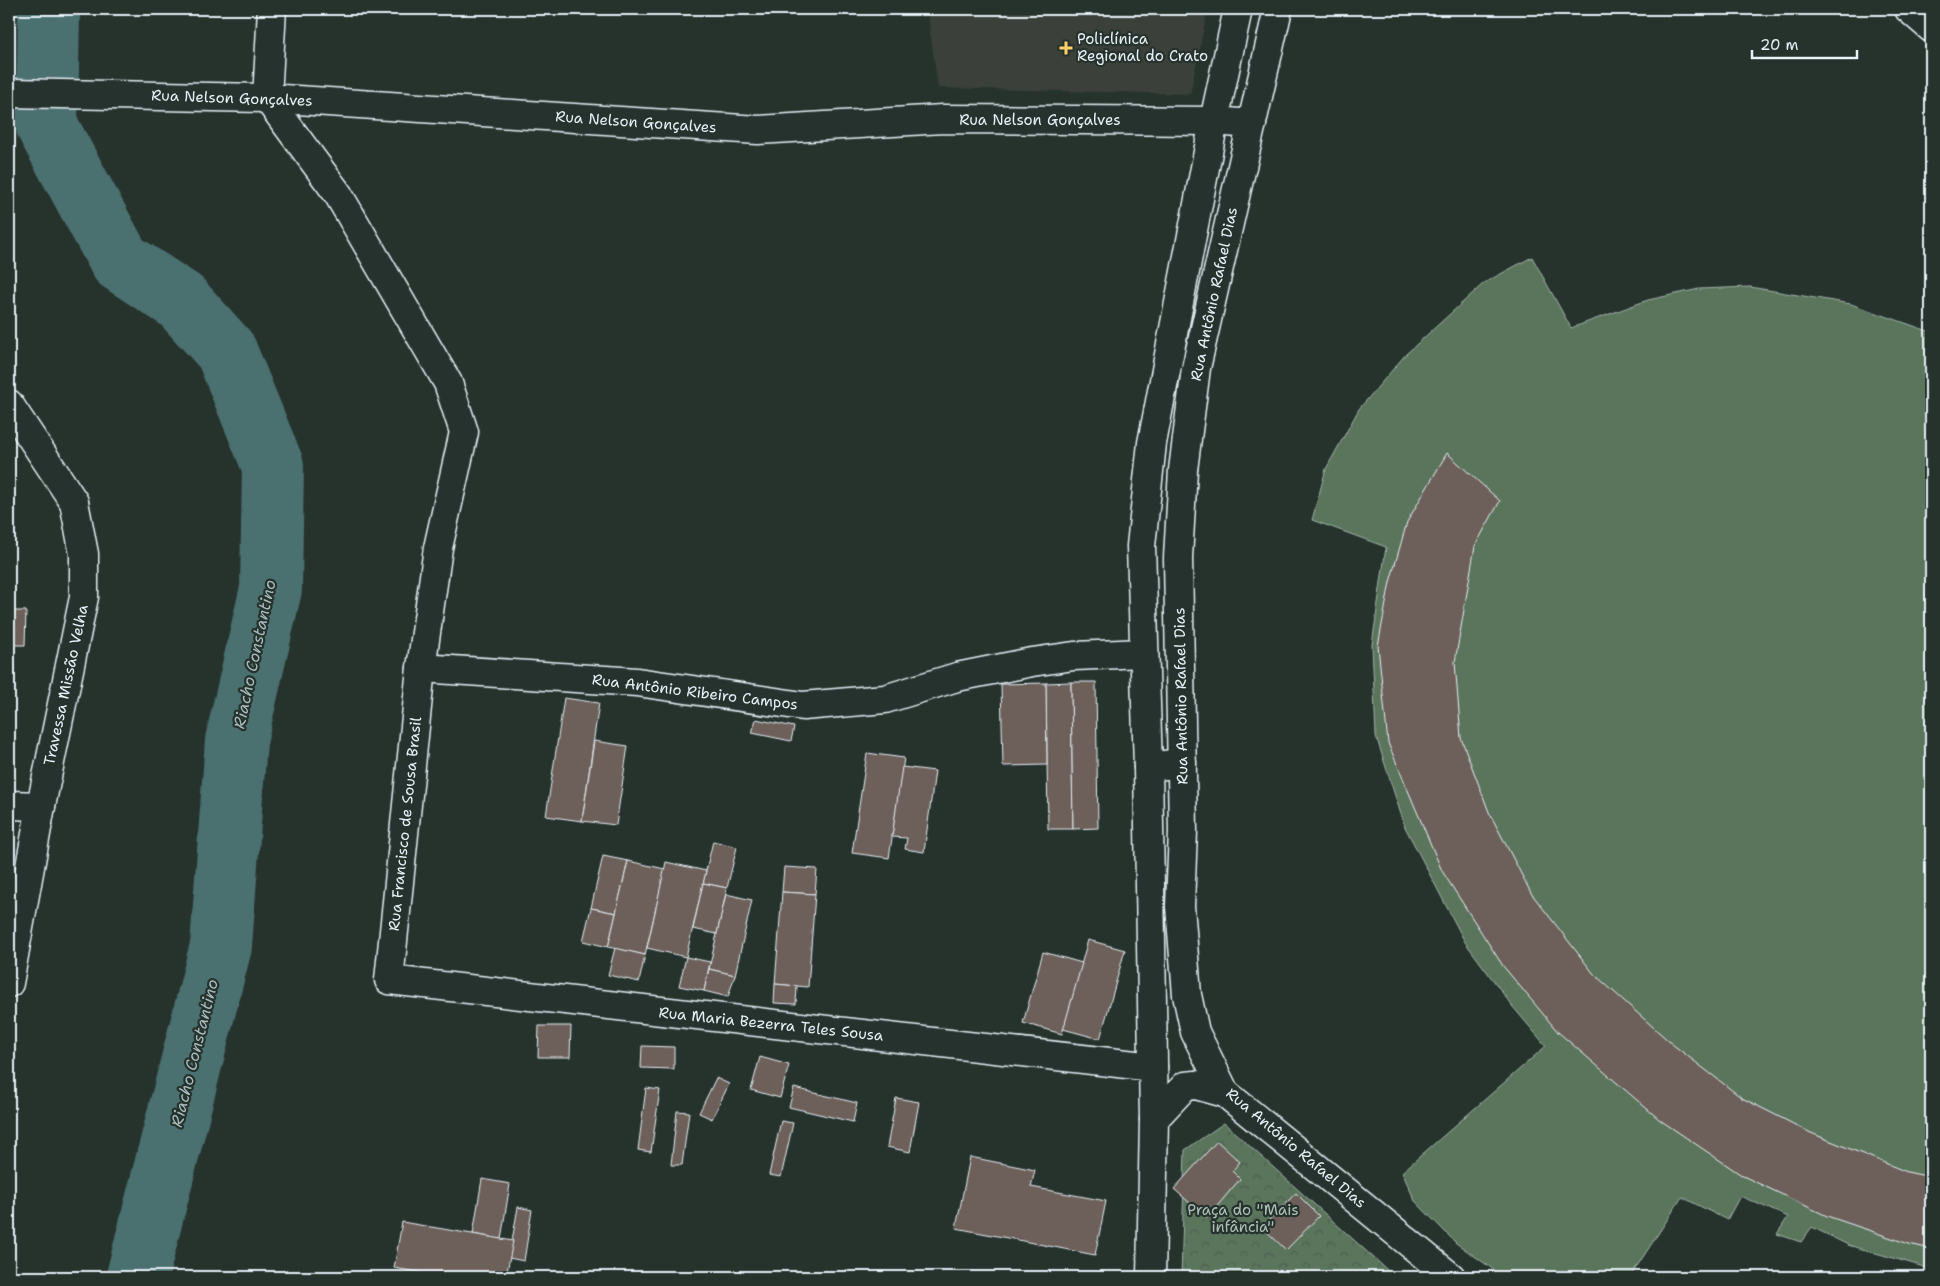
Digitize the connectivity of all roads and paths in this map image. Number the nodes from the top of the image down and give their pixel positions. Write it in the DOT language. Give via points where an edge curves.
graph roads {
  1 [pos="272,9"];
  2 [pos="1238,9"];
  3 [pos="1278,9"];
  4 [pos="1909,9"];
  5 [pos="1931,28"];
  6 [pos="14,93"];
  7 [pos="267,98"];
  8 [pos="1214,121"];
  9 [pos="1252,124"];
  10 [pos="9,404"];
  11 [pos="16,428"];
  12 [pos="1143,653"];
  13 [pos="421,668"];
  14 [pos="1182,763"];
  15 [pos="1148,767"];
  16 [pos="9,805"];
  17 [pos="41,806"];
  18 [pos="389,980"];
  19 [pos="9,984"];
  20 [pos="1153,1067"];
  21 [pos="1225,1093"];
  22 [pos="1154,1119"];
  23 [pos="1151,1277"];
  24 [pos="1451,1277"];
  1 -- 7 [label="street"];
  2 -- 8 [label="street, Rua Antônio Rafael Dias"];
  3 -- 9 [label="street, Rua Antônio Rafael Dias"];
  4 -- 5 [label="street"];
  6 -- 7 [label="street, Rua Nelson Gonçalves"];
  7 -- 8 [label="street, Rua Nelson Gonçalves" via="758,130 943,119"];
  7 -- 13 [label="street, Rua Francisco de Sousa Brasil" via="338,194 448,383 464,432 438,548"];
  8 -- 9 [label="street, Rua Nelson Gonçalves"];
  8 -- 12 [label="street, Rua Antônio Rafael Dias" via="1152,443 1141,546"];
  9 -- 14 [label="street, Rua Antônio Rafael Dias" via="1196,368 1183,470 1178,558"];
  10 -- 11 [label="street, Travessa Missão Velha"];
  11 -- 17 [label="street, Travessa Missão Velha" via="74,502 84,554 84,597"];
  12 -- 13 [label="street, Rua Antônio Ribeiro Campos" via="1074,656 1032,662 957,677 885,699 803,706 637,682"];
  12 -- 15 [label="street, Rua Antônio Rafael Dias"];
  13 -- 18 [label="street, Rua Francisco de Sousa Brasil"];
  14 -- 15 [label="street"];
  14 -- 21 [label="street, Rua Antônio Rafael Dias" via="1180,906 1187,995 1195,1032"];
  15 -- 20 [label="street, Rua Antônio Rafael Dias"];
  16 -- 17 [label="street"];
  17 -- 19 [label="street, Travessa Missão Velha"];
  18 -- 20 [label="street, Rua Maria Bezerra Teles Sousa"];
  20 -- 22 [label="street, Rua Antônio Rafael Dias"];
  21 -- 22 [label="street" via="1196,1085 1185,1086"];
  21 -- 24 [label="street, Rua Antônio Rafael Dias"];
  22 -- 23 [label="street, Rua Antônio Rafael Dias"];
}
